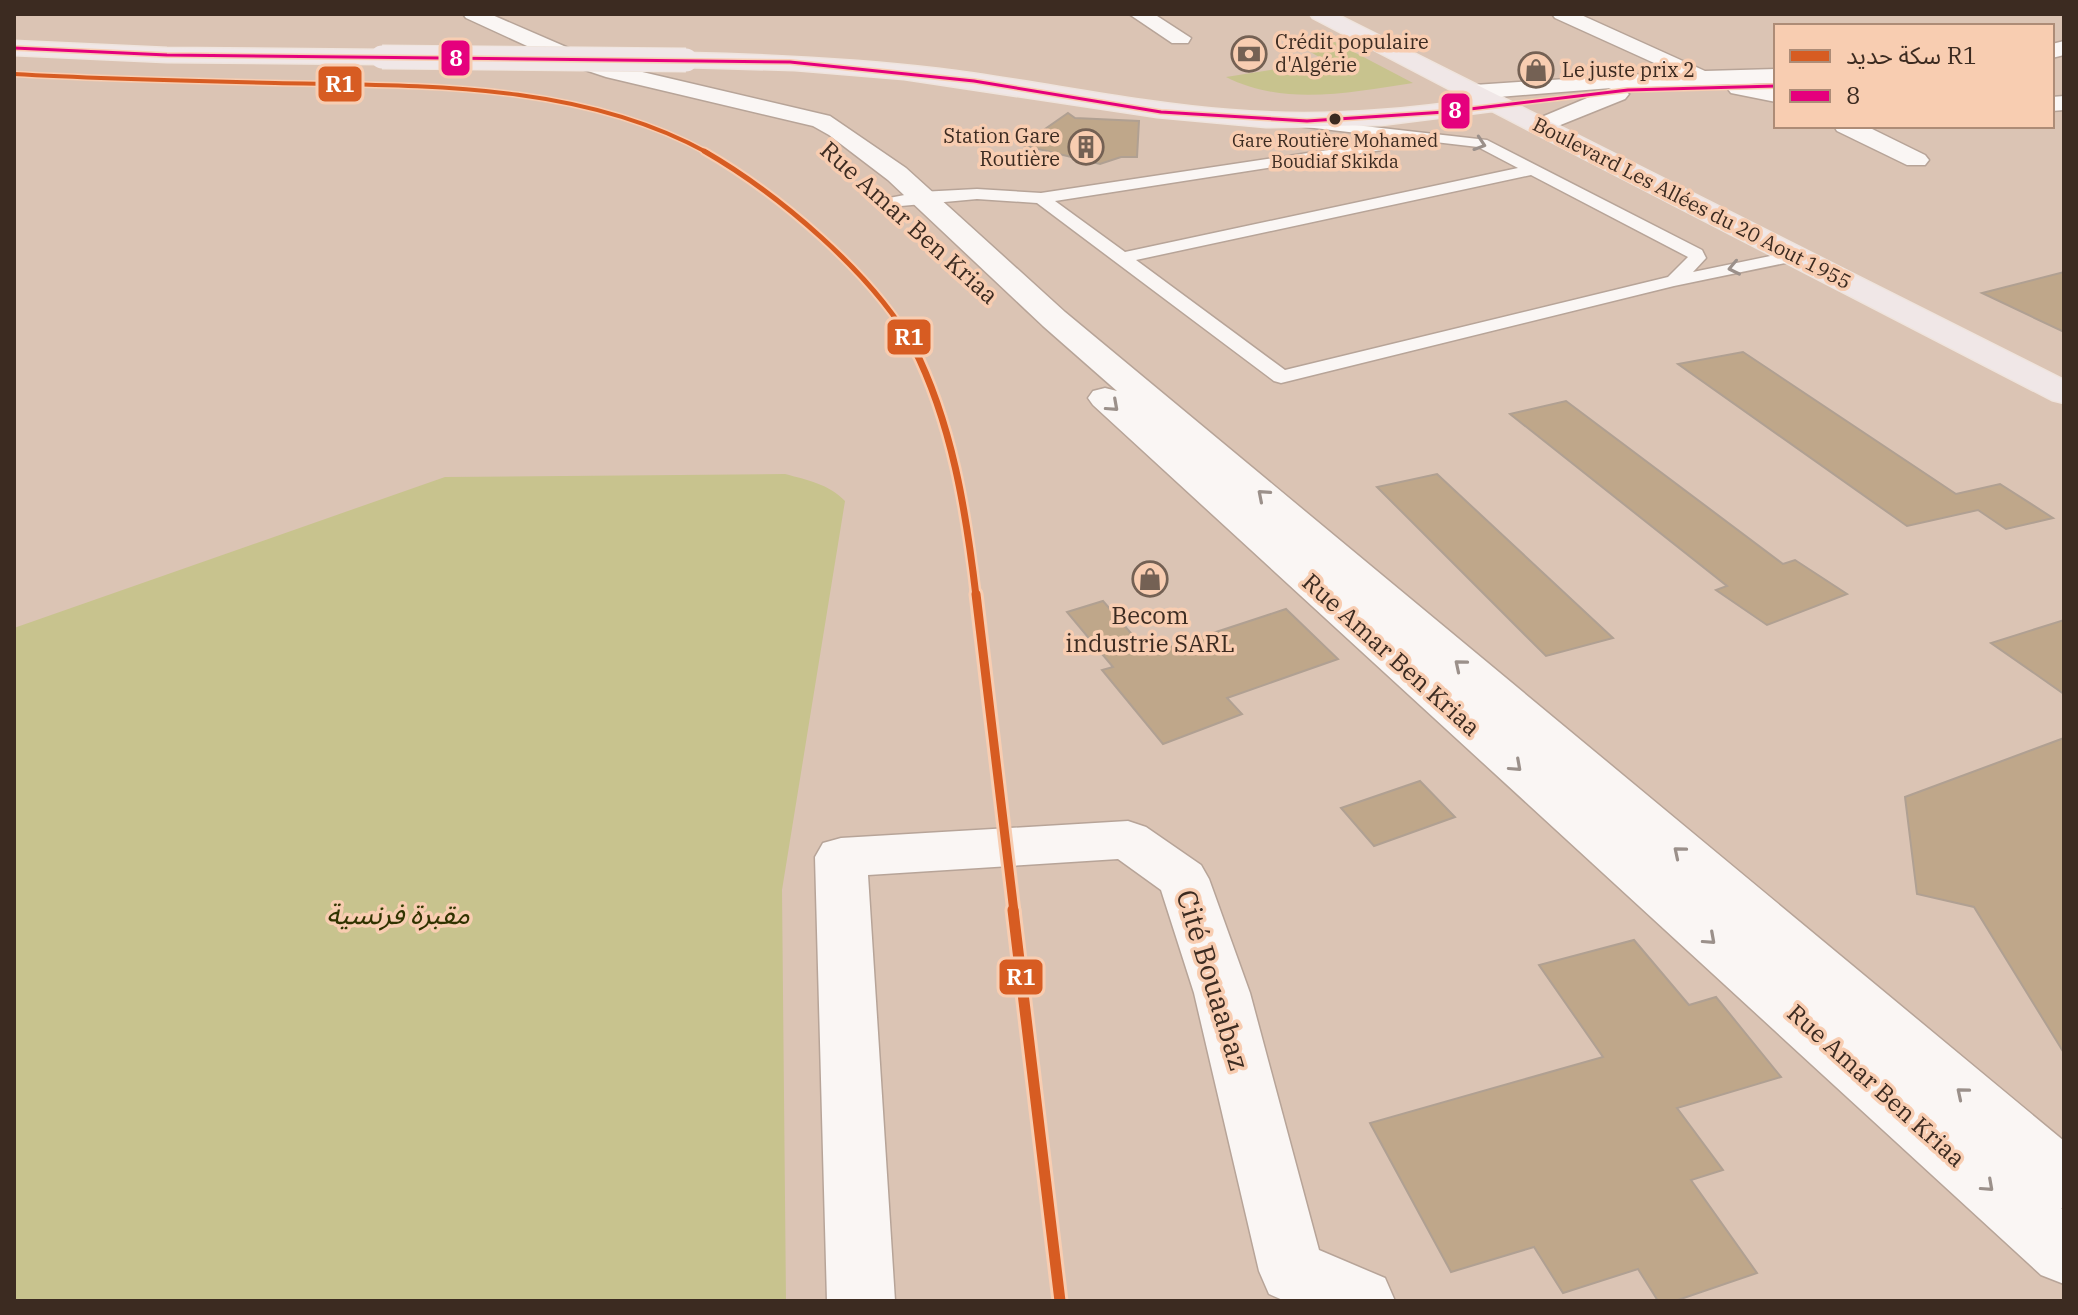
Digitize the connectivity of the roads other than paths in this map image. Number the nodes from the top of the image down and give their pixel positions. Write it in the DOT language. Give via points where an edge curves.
graph roads {
  1 [pos="456,14"];
  2 [pos="473,14"];
  3 [pos="1139,14"];
  4 [pos="1320,14"];
  5 [pos="1339,14"];
  6 [pos="1562,14"];
  7 [pos="1591,21"];
  8 [pos="496,25"];
  9 [pos="1180,38"];
  10 [pos="14,48"];
  11 [pos="1774,76"];
  12 [pos="692,77"];
  13 [pos="1728,83"];
  14 [pos="1629,85"];
  15 [pos="1774,86"];
  16 [pos="1486,94"];
  17 [pos="1774,94"];
  18 [pos="1093,100"];
  19 [pos="1264,120"];
  20 [pos="1553,121"];
  21 [pos="1850,128"];
  22 [pos="1440,137"];
  23 [pos="1916,160"];
  24 [pos="1535,169"];
  25 [pos="903,191"];
  26 [pos="977,194"];
  27 [pos="1041,198"];
  28 [pos="1795,256"];
  29 [pos="1122,258"];
  30 [pos="1674,281"];
  31 [pos="2064,377"];
  32 [pos="2064,393"];
  33 [pos="2064,1180"];
  34 [pos="2064,1253"];
  35 [pos="861,1301"];
  36 [pos="1361,1301"];
  1 -- 8 [label="main road"];
  2 -- 8 [label="main road"];
  3 -- 9 [label="main road"];
  4 -- 16 [label="main road, Boulevard Les Allées du 20 Aout 1955"];
  5 -- 16 [label="main road, Boulevard Les Allées du 20 Aout 1955"];
  6 -- 7 [label="main road"];
  7 -- 13 [label="main road"];
  8 -- 12 [label="main road, Rue Amar Ben Kriaa" via="614,72"];
  10 -- 12 [label="main road, bridge" via="382,57"];
  11 -- 13 [label="main road"];
  12 -- 18 [label="main road" via="870,68"];
  12 -- 25 [label="main road, Rue Amar Ben Kriaa" via="813,136 868,180"];
  13 -- 14 [label="main road"];
  13 -- 15 [label="main road"];
  13 -- 17 [label="main road"];
  14 -- 16 [label="main road"];
  14 -- 16 [label="main road"];
  14 -- 20 [label="main road"];
  16 -- 18 [label="main road" via="1286,107"];
  16 -- 19 [label="main road" via="1445,112"];
  16 -- 20 [label="main road, Boulevard Les Allées du 20 Aout 1955"];
  16 -- 28 [label="main road, Boulevard Les Allées du 20 Aout 1955"];
  18 -- 19 [label="main road" via="1161,112"];
  19 -- 22 [label="lane"];
  20 -- 31 [label="main road, Boulevard Les Allées du 20 Aout 1955"];
  21 -- 23 [label="main road"];
  22 -- 24 [label="lane, one-way" via="1482,143"];
  22 -- 27 [label="lane"];
  24 -- 29 [label="lane"];
  24 -- 30 [label="lane" via="1696,254 1691,267"];
  25 -- 26 [label="lane"];
  25 -- 26 [label="lane"];
  33 -- 25 [label="main road, Rue Amar Ben Kriaa, one-way"];
  25 -- 34 [label="main road, Rue Amar Ben Kriaa, one-way" via="1021,327"];
  26 -- 27 [label="lane"];
  27 -- 29 [label="lane"];
  28 -- 30 [label="lane, one-way"];
  28 -- 32 [label="main road, Boulevard Les Allées du 20 Aout 1955"];
  29 -- 30 [label="lane" via="1281,377"];
  35 -- 36 [label="main road, Cité Bouaabaz" via="841,857 1128,840 1183,879 1222,993 1292,1271"];
}
